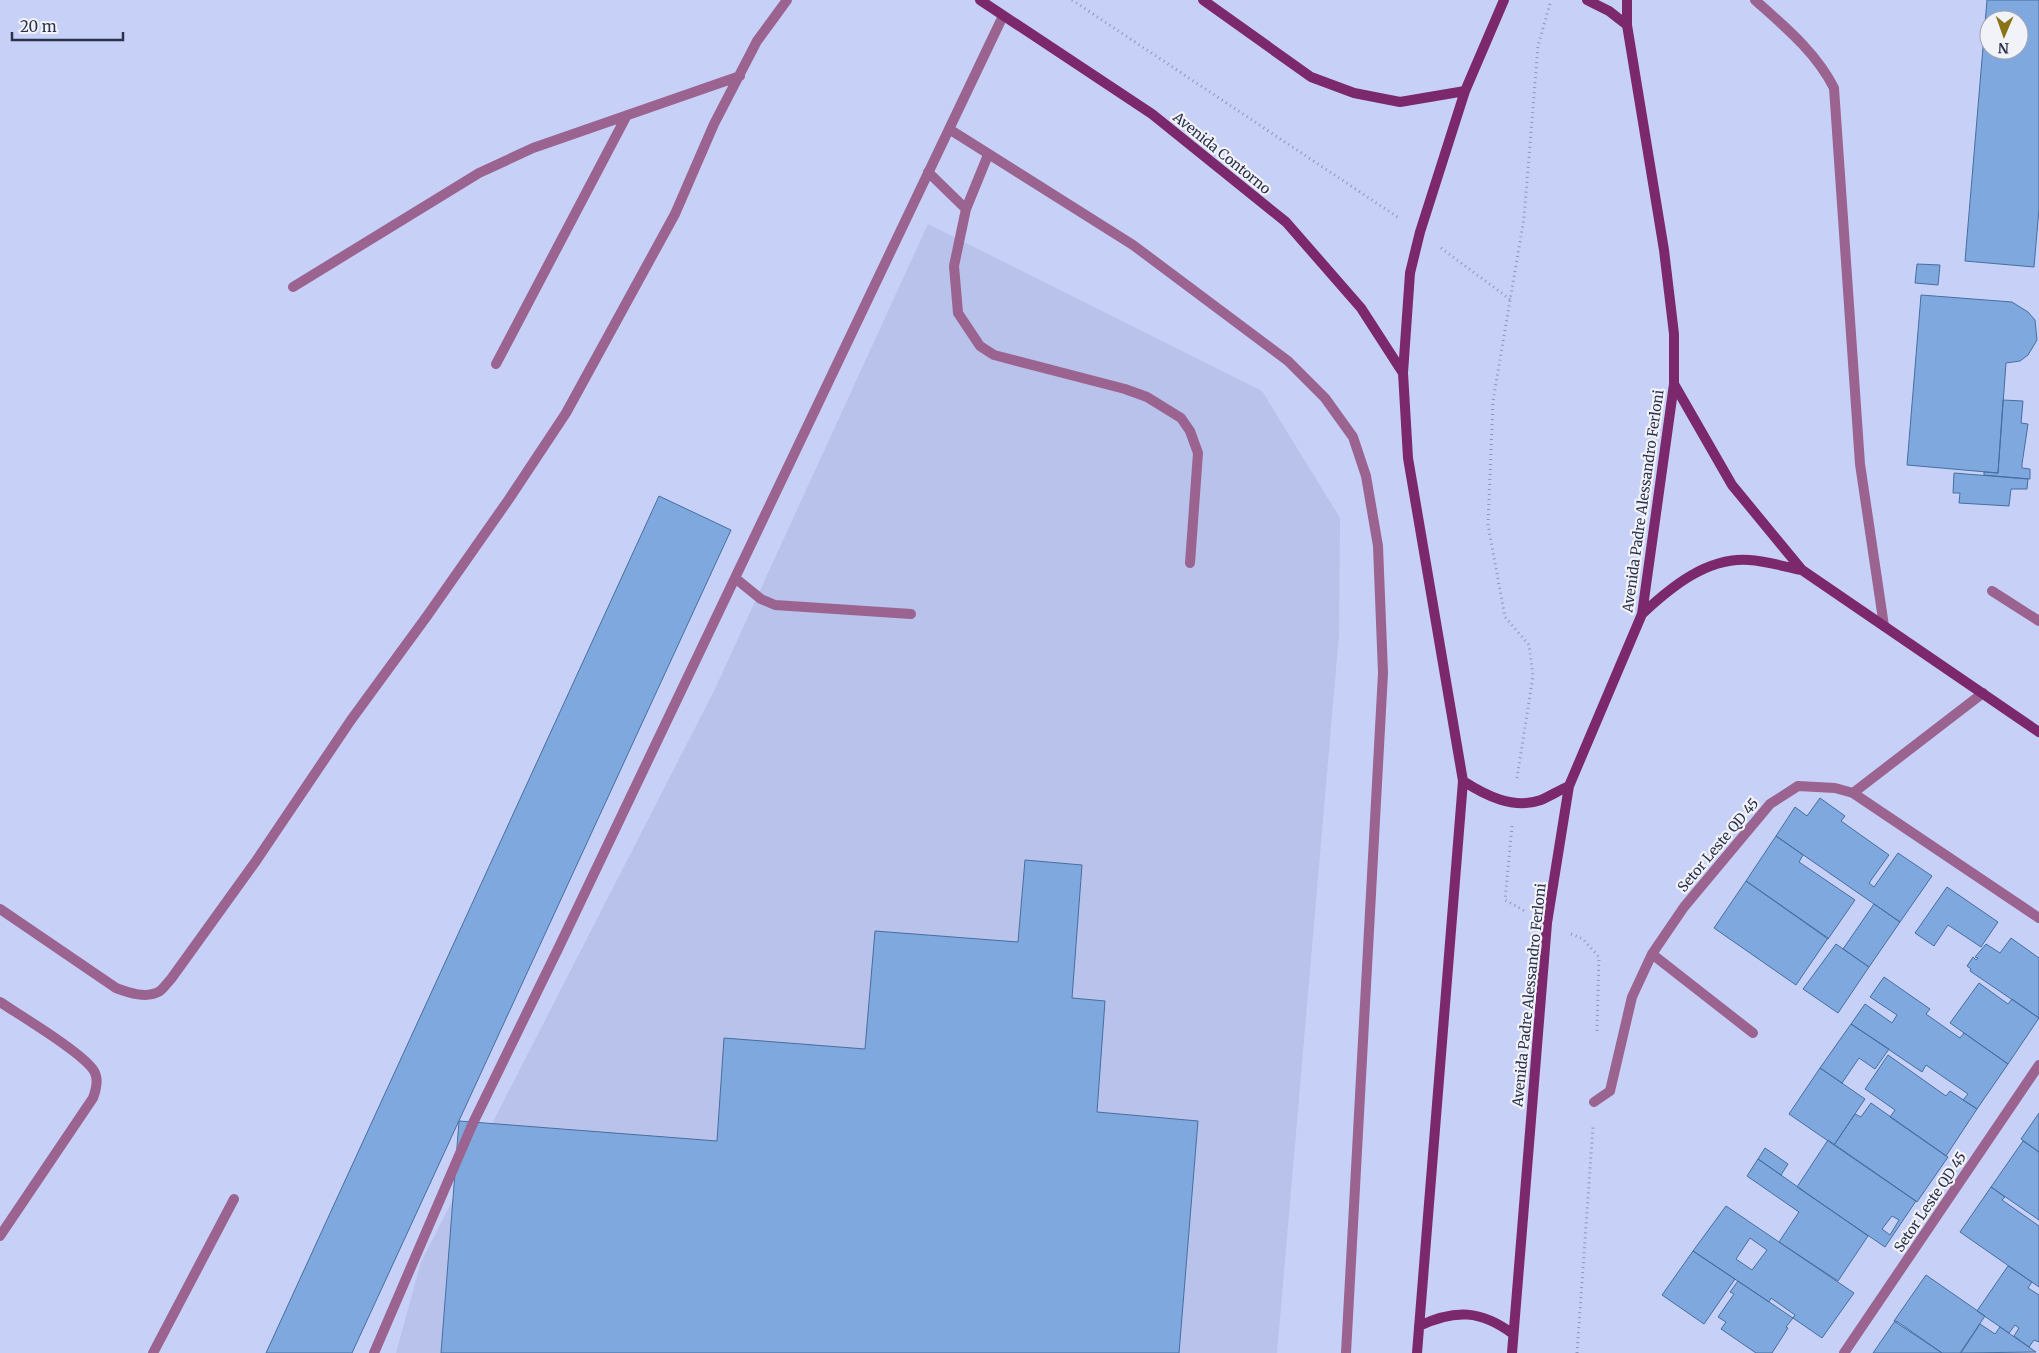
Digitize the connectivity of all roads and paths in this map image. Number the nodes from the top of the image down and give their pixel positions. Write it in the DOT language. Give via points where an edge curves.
graph roads {
  1 [pos="787,0"];
  2 [pos="980,0"];
  3 [pos="1072,0"];
  4 [pos="1203,0"];
  5 [pos="1504,0"];
  6 [pos="1551,0"];
  7 [pos="1587,0"];
  8 [pos="1627,0"];
  9 [pos="1755,0"];
  10 [pos="1003,16"];
  11 [pos="1627,25"];
  12 [pos="740,76"];
  13 [pos="1465,90"];
  14 [pos="627,115"];
  15 [pos="949,129"];
  16 [pos="988,155"];
  17 [pos="928,172"];
  18 [pos="966,209"];
  19 [pos="1420,232"];
  20 [pos="293,287"];
  21 [pos="1511,300"];
  22 [pos="496,364"];
  23 [pos="1403,373"];
  24 [pos="1674,384"];
  25 [pos="1190,563"];
  26 [pos="1802,570"];
  27 [pos="734,578"];
  28 [pos="1992,591"];
  29 [pos="910,614"];
  30 [pos="1642,614"];
  31 [pos="2039,621"];
  32 [pos="1884,626"];
  33 [pos="1983,694"];
  34 [pos="2039,732"];
  35 [pos="1463,781"];
  36 [pos="1569,786"];
  37 [pos="1853,793"];
  38 [pos="1514,803"];
  39 [pos="0,909"];
  40 [pos="2039,918"];
  41 [pos="1547,924"];
  42 [pos="1652,954"];
  43 [pos="0,1002"];
  44 [pos="1753,1033"];
  45 [pos="1597,1034"];
  46 [pos="2039,1066"];
  47 [pos="1594,1102"];
  48 [pos="234,1199"];
  49 [pos="0,1236"];
  50 [pos="1419,1326"];
  51 [pos="1513,1334"];
  52 [pos="153,1353"];
  53 [pos="374,1353"];
  54 [pos="1346,1353"];
  55 [pos="1417,1353"];
  56 [pos="1512,1353"];
  57 [pos="1577,1353"];
  58 [pos="1844,1353"];
  1 -- 12 [label="street" via="757,41"];
  2 -- 10 [label="main road, Avenida Contorno"];
  3 -- 19 [label="path"];
  4 -- 13 [label="main road" via="1310,76 1354,93 1400,102"];
  5 -- 13 [label="main road"];
  6 -- 21 [label="path" via="1538,46 1524,218"];
  7 -- 11 [label="main road"];
  8 -- 11 [label="main road, Avenida Padre Alessandro Ferloni"];
  9 -- 32 [label="street" via="1811,53 1826,71 1834,88 1860,464"];
  10 -- 15 [label="street"];
  10 -- 23 [label="main road, Avenida Contorno" via="1152,114 1286,222 1361,308"];
  11 -- 24 [label="main road, Avenida Padre Alessandro Ferloni" via="1664,250 1674,334"];
  12 -- 14 [label="street"];
  12 -- 39 [label="street" via="714,124 675,214 566,413 498,515 171,979 159,992 145,995 116,988"];
  13 -- 19 [label="main road"];
  14 -- 20 [label="street" via="533,148 479,173"];
  14 -- 22 [label="street"];
  15 -- 16 [label="street"];
  15 -- 17 [label="street"];
  16 -- 18 [label="street"];
  16 -- 54 [label="street" via="1133,245 1288,362 1325,398 1352,437 1366,476 1378,546 1383,672"];
  17 -- 18 [label="street"];
  17 -- 27 [label="street"];
  18 -- 25 [label="street" via="954,266 955,285 958,313 980,346 994,356 1147,397 1181,418 1190,431 1198,453"];
  19 -- 21 [label="path"];
  19 -- 23 [label="main road" via="1410,272"];
  21 -- 38 [label="path" via="1492,401 1488,525 1504,617 1529,645 1533,676"];
  23 -- 35 [label="main road" via="1408,458"];
  24 -- 26 [label="main road" via="1732,485"];
  24 -- 30 [label="main road, Avenida Padre Alessandro Ferloni"];
  26 -- 30 [label="main road" via="1748,560 1721,563 1669,589"];
  26 -- 32 [label="main road"];
  27 -- 29 [label="street" via="761,599 775,605"];
  27 -- 53 [label="street" via="473,1123"];
  28 -- 31 [label="street"];
  30 -- 36 [label="main road, Avenida Padre Alessandro Ferloni"];
  32 -- 33 [label="main road"];
  33 -- 34 [label="main road"];
  33 -- 37 [label="street"];
  35 -- 38 [label="main road" via="1488,797"];
  35 -- 50 [label="main road"];
  36 -- 38 [label="main road" via="1538,800"];
  36 -- 41 [label="main road, Avenida Padre Alessandro Ferloni"];
  37 -- 40 [label="street, Setor Leste QD 45"];
  37 -- 42 [label="street, Setor Leste QD 45" via="1835,788 1798,786 1770,804 1684,907"];
  38 -- 41 [label="path" via="1505,900"];
  41 -- 45 [label="path" via="1583,939 1599,956"];
  41 -- 51 [label="main road, Avenida Padre Alessandro Ferloni"];
  42 -- 44 [label="street"];
  42 -- 47 [label="street, Setor Leste QD 45" via="1632,997 1610,1090"];
  43 -- 49 [label="street" via="84,1059 95,1073 96,1087 93,1098"];
  46 -- 58 [label="street, Setor Leste QD 45"];
  47 -- 57 [label="path"];
  48 -- 52 [label="street"];
  50 -- 51 [label="main road" via="1454,1314 1472,1315 1500,1324"];
  50 -- 55 [label="main road"];
  51 -- 56 [label="main road, Avenida Padre Alessandro Ferloni"];
}
